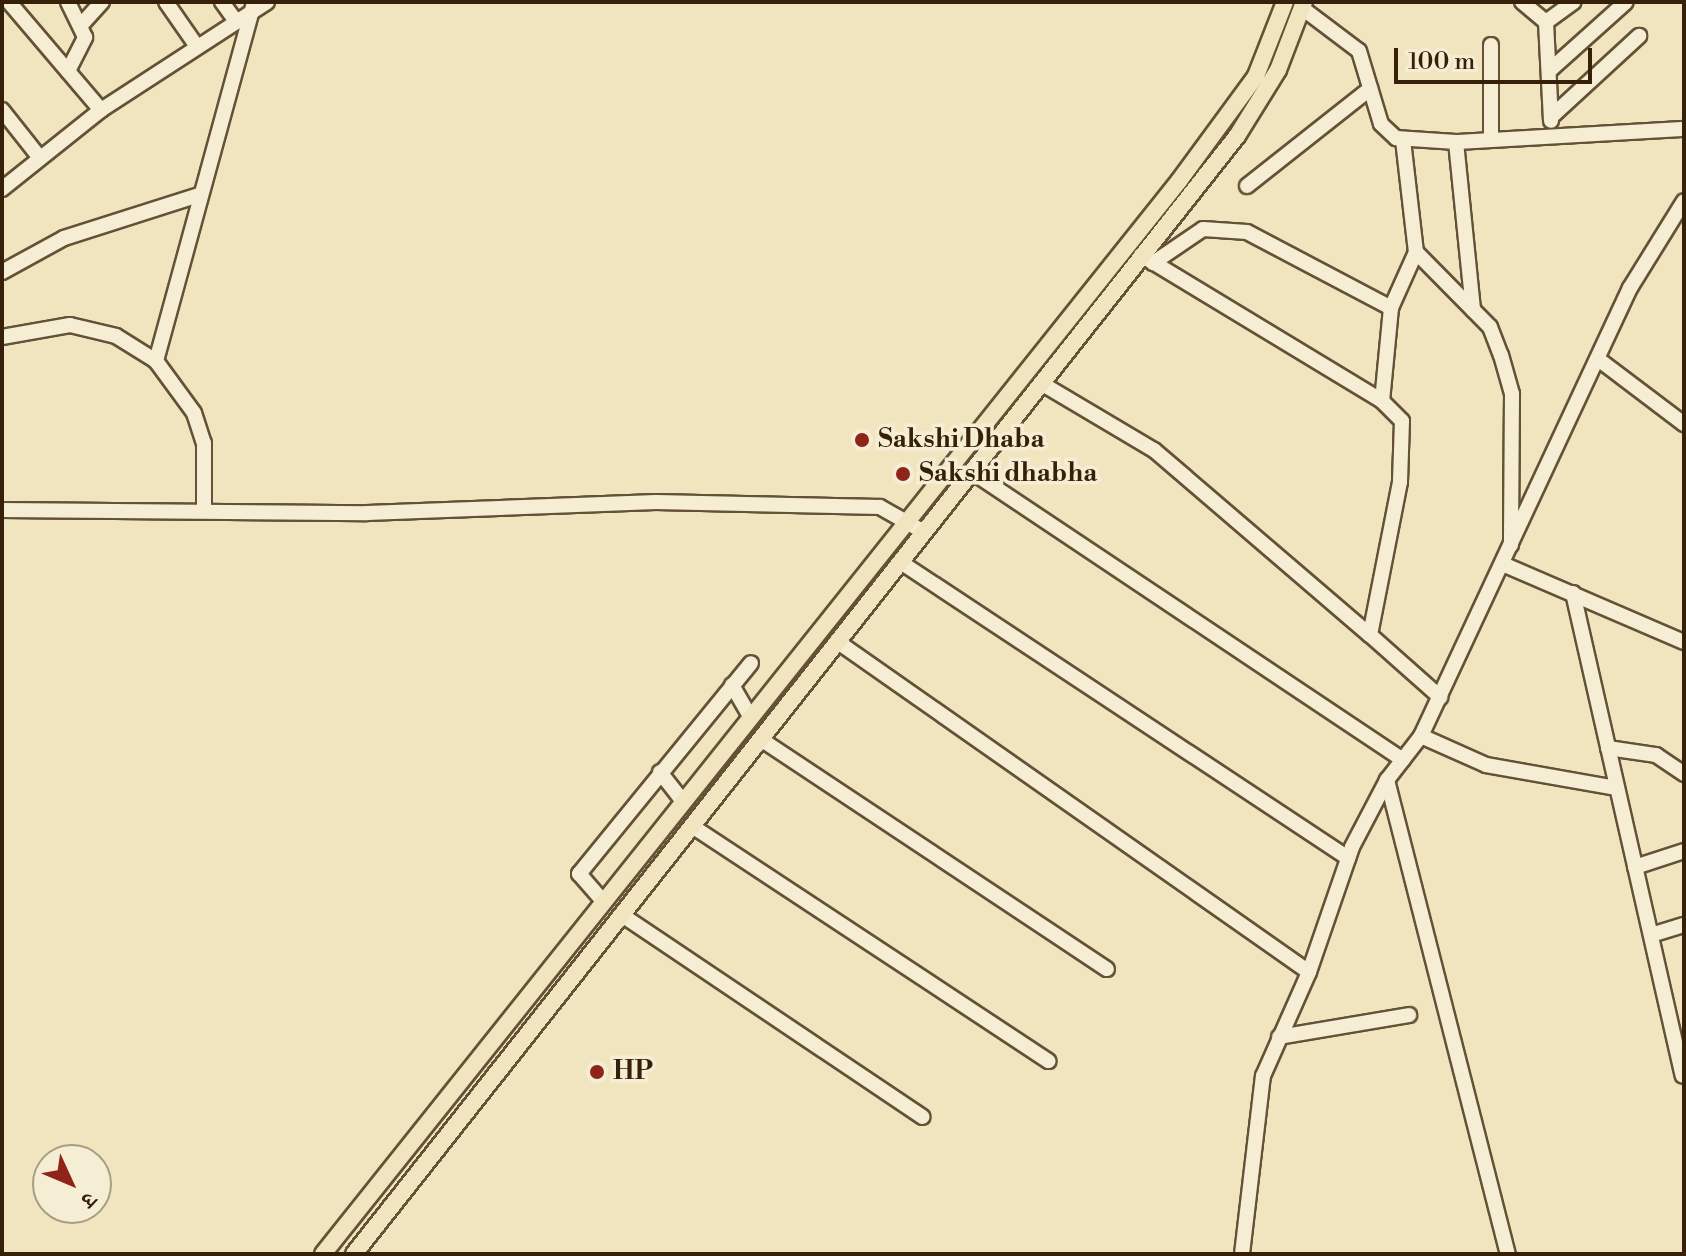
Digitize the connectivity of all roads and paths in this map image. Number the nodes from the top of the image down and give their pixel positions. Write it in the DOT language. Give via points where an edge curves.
graph roads {
  1 [pos="9,2"];
  2 [pos="68,2"];
  3 [pos="102,2"];
  4 [pos="166,2"];
  5 [pos="222,2"];
  6 [pos="267,2"];
  7 [pos="1285,2"];
  8 [pos="1522,2"];
  9 [pos="1574,2"];
  10 [pos="1626,2"];
  11 [pos="1303,5"];
  12 [pos="245,12"];
  13 [pos="1546,22"];
  14 [pos="82,24"];
  15 [pos="1639,36"];
  16 [pos="196,45"];
  17 [pos="1491,45"];
  18 [pos="68,71"];
  19 [pos="1549,71"];
  20 [pos="1370,89"];
  21 [pos="2,110"];
  22 [pos="101,110"];
  23 [pos="1551,124"];
  24 [pos="15,128"];
  25 [pos="1684,129"];
  26 [pos="2,136"];
  27 [pos="1491,138"];
  28 [pos="1403,140"];
  29 [pos="1456,142"];
  30 [pos="40,158"];
  31 [pos="1247,186"];
  32 [pos="2,189"];
  33 [pos="199,195"];
  34 [pos="1684,201"];
  35 [pos="1416,252"];
  36 [pos="1147,259"];
  37 [pos="2,272"];
  38 [pos="1391,308"];
  39 [pos="1473,310"];
  40 [pos="2,337"];
  41 [pos="1598,359"];
  42 [pos="156,361"];
  43 [pos="1041,383"];
  44 [pos="1382,401"];
  45 [pos="1684,424"];
  46 [pos="972,472"];
  47 [pos="204,507"];
  48 [pos="2,510"];
  49 [pos="908,519"];
  50 [pos="924,532"];
  51 [pos="1511,550"];
  52 [pos="902,563"];
  53 [pos="1505,565"];
  54 [pos="1573,593"];
  55 [pos="1370,635"];
  56 [pos="838,642"];
  57 [pos="1684,642"];
  58 [pos="751,663"];
  59 [pos="732,685"];
  60 [pos="1440,697"];
  61 [pos="749,715"];
  62 [pos="1421,736"];
  63 [pos="762,740"];
  64 [pos="1608,748"];
  65 [pos="1403,760"];
  66 [pos="660,772"];
  67 [pos="1684,774"];
  68 [pos="698,779"];
  69 [pos="1387,780"];
  70 [pos="1617,788"];
  71 [pos="717,794"];
  72 [pos="682,800"];
  73 [pos="692,826"];
  74 [pos="1684,851"];
  75 [pos="1348,858"];
  76 [pos="1635,867"];
  77 [pos="602,900"];
  78 [pos="622,915"];
  79 [pos="1684,925"];
  80 [pos="1651,935"];
  81 [pos="1107,969"];
  82 [pos="1309,972"];
  83 [pos="1409,1015"];
  84 [pos="1279,1037"];
  85 [pos="1048,1061"];
  86 [pos="1683,1076"];
  87 [pos="923,1117"];
  88 [pos="323,1254"];
  89 [pos="354,1254"];
  90 [pos="1242,1254"];
  91 [pos="1508,1254"];
  1 -- 18 [label="street"];
  2 -- 14 [label="street"];
  3 -- 14 [label="street"];
  4 -- 16 [label="street"];
  5 -- 12 [label="street"];
  6 -- 12 [label="street"];
  7 -- 49 [label="main road" via="1256,76"];
  8 -- 13 [label="street"];
  9 -- 13 [label="street"];
  10 -- 19 [label="street"];
  11 -- 20 [label="street" via="1359,51"];
  11 -- 36 [label="main road" via="1278,70"];
  12 -- 16 [label="street"];
  12 -- 33 [label="street"];
  13 -- 19 [label="street"];
  14 -- 18 [label="street" via="83,51"];
  15 -- 23 [label="street"];
  16 -- 22 [label="street"];
  17 -- 27 [label="street"];
  18 -- 22 [label="street"];
  19 -- 23 [label="street"];
  20 -- 28 [label="street" via="1381,124"];
  20 -- 31 [label="street"];
  21 -- 24 [label="street"];
  22 -- 30 [label="street"];
  23 -- 25 [label="street"];
  23 -- 27 [label="street"];
  24 -- 26 [label="street"];
  24 -- 30 [label="street"];
  27 -- 29 [label="street"];
  28 -- 29 [label="street"];
  28 -- 35 [label="street"];
  29 -- 39 [label="street"];
  30 -- 32 [label="street"];
  33 -- 37 [label="street" via="64,238"];
  33 -- 42 [label="street"];
  34 -- 41 [label="street"];
  35 -- 38 [label="street"];
  35 -- 39 [label="street"];
  36 -- 38 [label="street" via="1203,229 1247,232"];
  36 -- 43 [label="main road"];
  36 -- 44 [label="street"];
  38 -- 44 [label="street"];
  39 -- 51 [label="street" via="1490,327 1512,394"];
  40 -- 42 [label="street" via="70,325 116,336"];
  41 -- 45 [label="street"];
  41 -- 51 [label="street"];
  42 -- 47 [label="street" via="183,394 204,443"];
  43 -- 46 [label="main road"];
  43 -- 55 [label="street" via="1154,450"];
  44 -- 55 [label="street" via="1402,421 1400,482"];
  46 -- 50 [label="main road"];
  46 -- 65 [label="street"];
  47 -- 48 [label="street"];
  47 -- 49 [label="street" via="367,513 656,502 880,507"];
  49 -- 50 [label="street"];
  49 -- 61 [label="main road"];
  50 -- 52 [label="main road"];
  51 -- 53 [label="street"];
  52 -- 56 [label="main road"];
  52 -- 75 [label="street"];
  53 -- 54 [label="street"];
  53 -- 60 [label="street"];
  54 -- 57 [label="street"];
  54 -- 64 [label="street"];
  55 -- 60 [label="street"];
  56 -- 63 [label="main road"];
  56 -- 82 [label="street"];
  58 -- 59 [label="street"];
  59 -- 61 [label="street"];
  59 -- 66 [label="street"];
  60 -- 62 [label="street"];
  61 -- 68 [label="main road"];
  62 -- 65 [label="street"];
  62 -- 70 [label="street" via="1463,759"];
  63 -- 71 [label="main road"];
  63 -- 81 [label="street"];
  64 -- 67 [label="street" via="1667,759"];
  64 -- 70 [label="street"];
  65 -- 69 [label="street"];
  66 -- 72 [label="street"];
  66 -- 77 [label="street" via="579,874"];
  68 -- 71 [label="main road"];
  68 -- 72 [label="main road"];
  69 -- 75 [label="street"];
  69 -- 91 [label="street"];
  70 -- 76 [label="street"];
  71 -- 73 [label="main road"];
  72 -- 77 [label="main road"];
  73 -- 78 [label="main road"];
  73 -- 85 [label="street"];
  74 -- 76 [label="street"];
  75 -- 82 [label="street"];
  76 -- 80 [label="street"];
  77 -- 88 [label="main road"];
  78 -- 87 [label="street"];
  78 -- 89 [label="main road"];
  79 -- 80 [label="street"];
  80 -- 86 [label="street"];
  82 -- 84 [label="street"];
  83 -- 84 [label="street"];
  84 -- 90 [label="street" via="1263,1076"];
}
